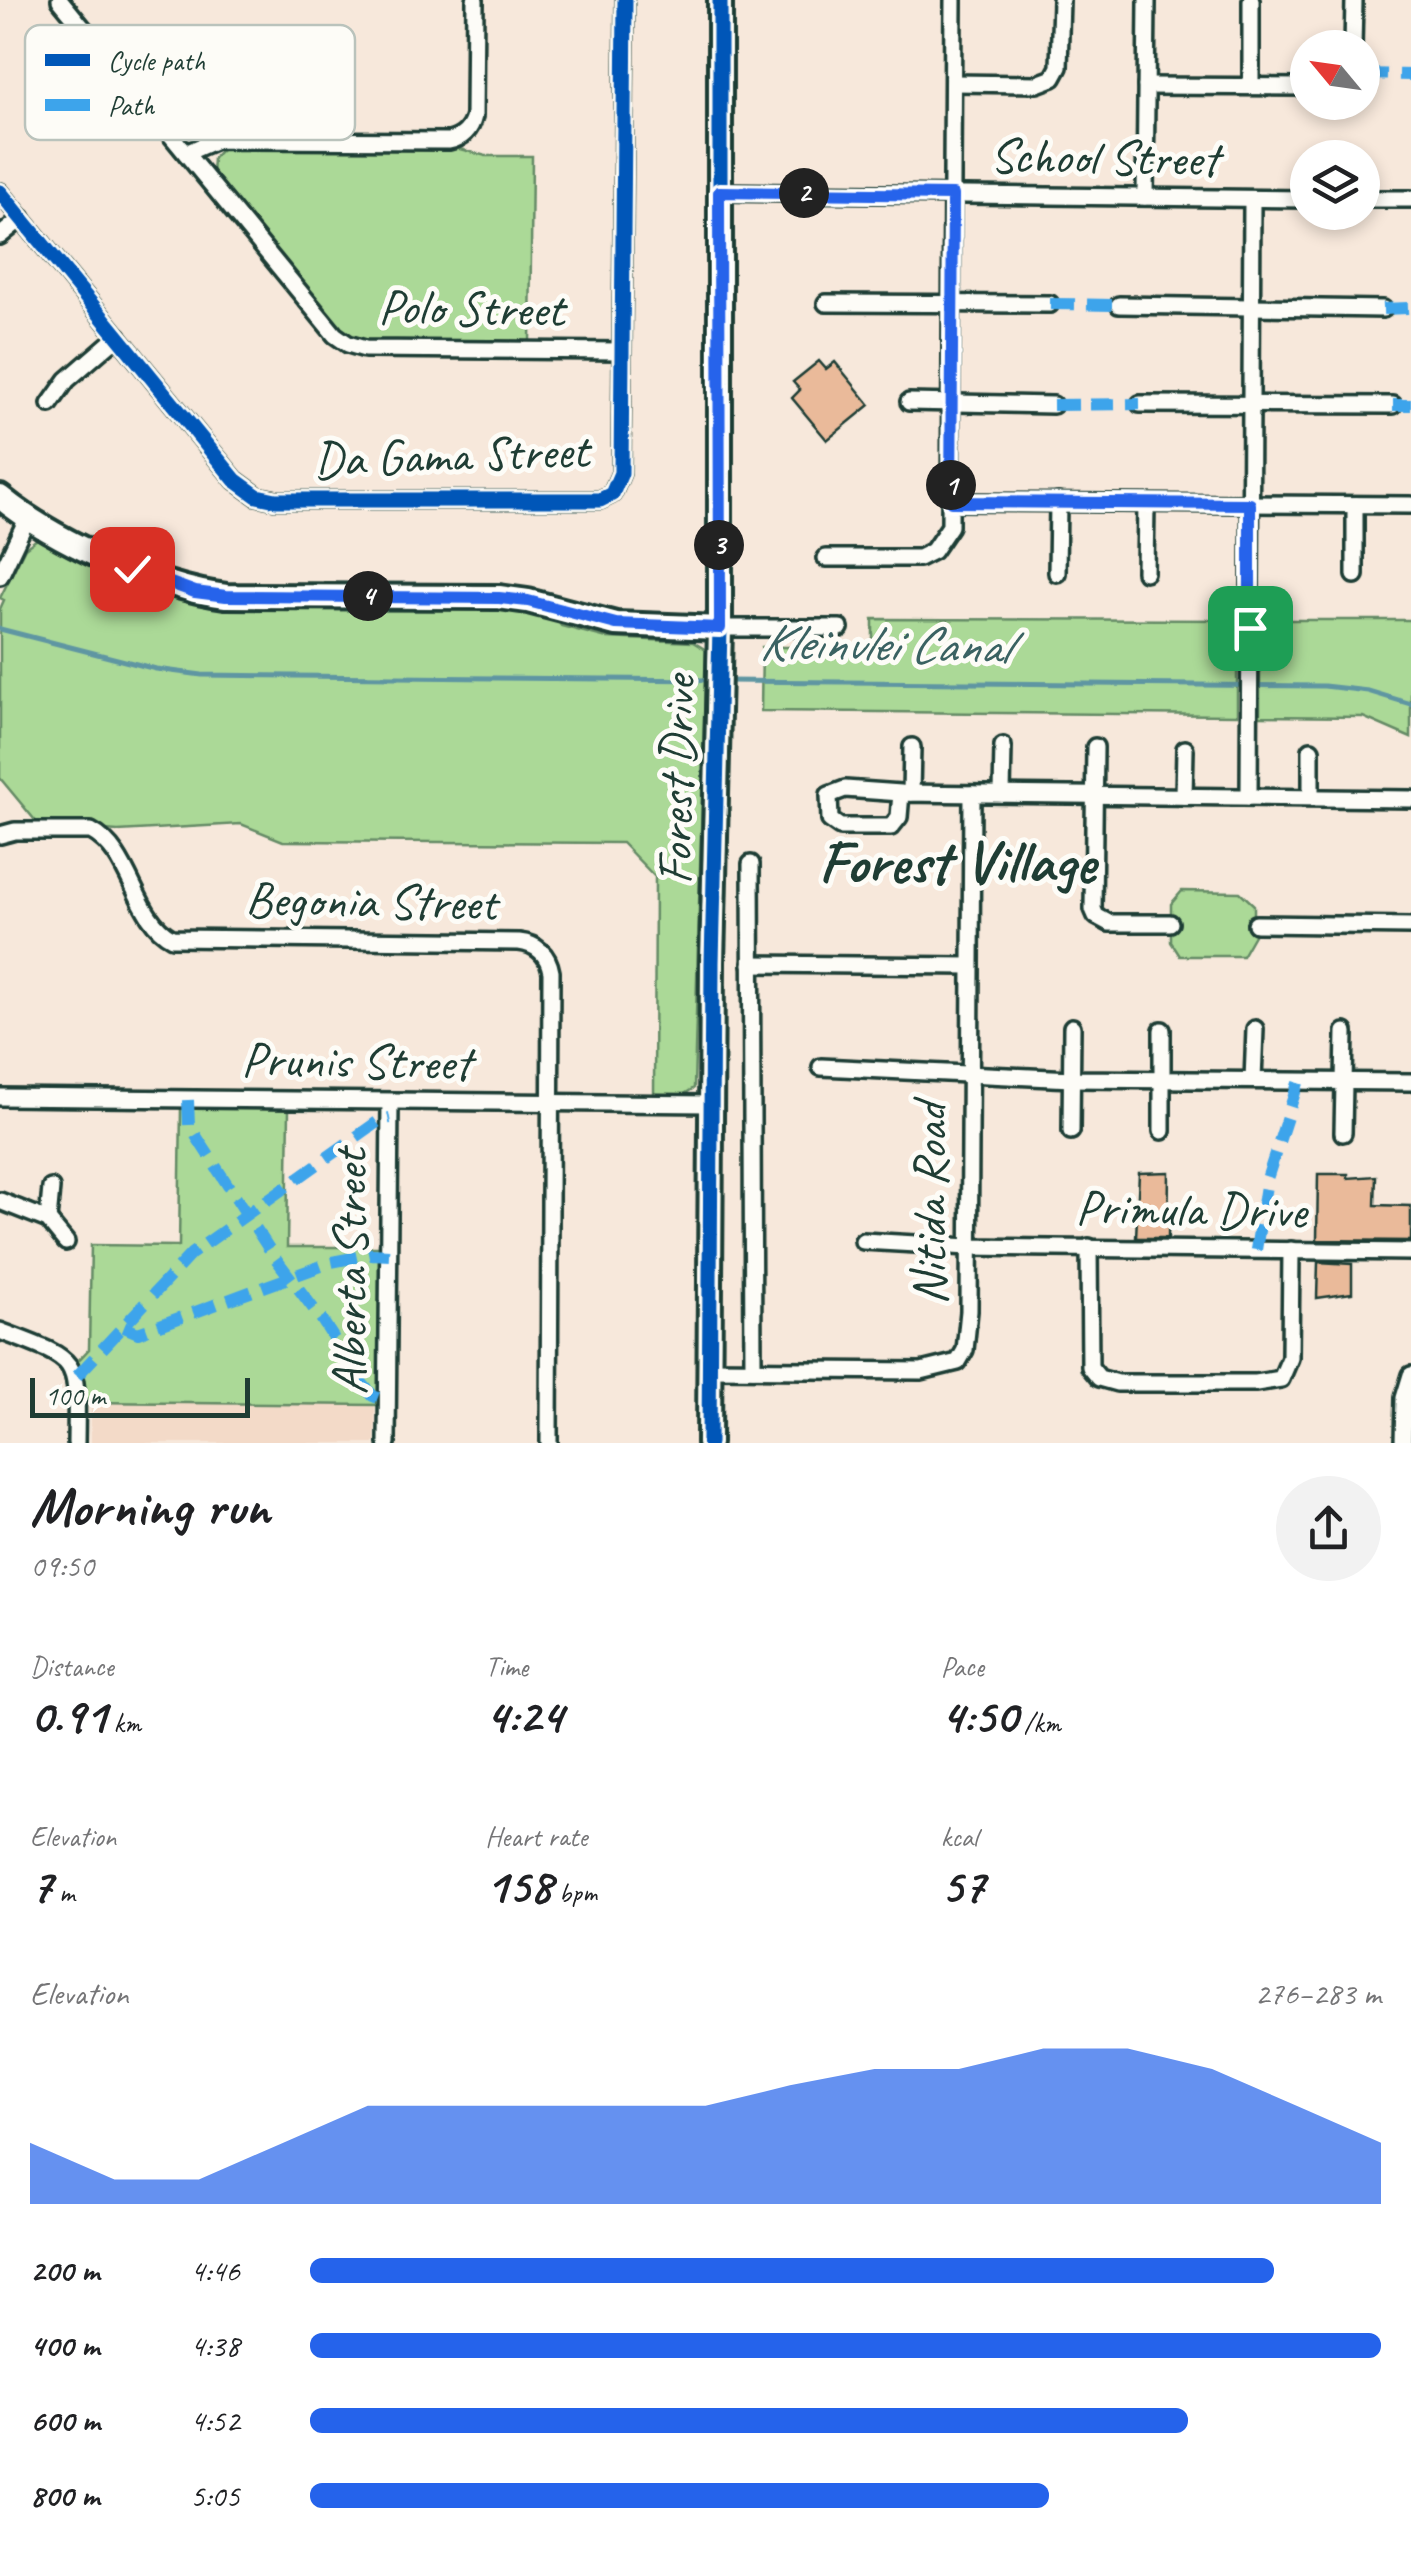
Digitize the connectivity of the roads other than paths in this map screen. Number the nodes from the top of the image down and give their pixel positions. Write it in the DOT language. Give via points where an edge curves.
graph roads {
  1 [pos="60,0"];
  2 [pos="475,0"];
  3 [pos="625,0"];
  4 [pos="720,0"];
  5 [pos="954,0"];
  6 [pos="1061,0"];
  7 [pos="1147,0"];
  8 [pos="1252,0"];
  9 [pos="1354,0"];
  10 [pos="81,25"];
  11 [pos="1354,30"];
  12 [pos="952,83"];
  13 [pos="1146,86"];
  14 [pos="1251,86"];
  15 [pos="1290,87"];
  16 [pos="175,140"];
  17 [pos="186,153"];
  18 [pos="0,192"];
  19 [pos="719,192"];
  20 [pos="953,195"];
  21 [pos="1144,197"];
  22 [pos="1252,199"];
  23 [pos="1290,199"];
  24 [pos="1380,199"];
  25 [pos="1411,199"];
  26 [pos="22,218"];
  27 [pos="0,236"];
  28 [pos="952,302"];
  29 [pos="826,303"];
  30 [pos="1050,304"];
  31 [pos="1119,305"];
  32 [pos="1250,305"];
  33 [pos="1382,309"];
  34 [pos="118,336"];
  35 [pos="622,351"];
  36 [pos="908,402"];
  37 [pos="50,404"];
  38 [pos="951,404"];
  39 [pos="1140,404"];
  40 [pos="1053,405"];
  41 [pos="1392,405"];
  42 [pos="1250,406"];
  43 [pos="0,497"];
  44 [pos="951,502"];
  45 [pos="1058,502"];
  46 [pos="1146,504"];
  47 [pos="1250,504"];
  48 [pos="1355,505"];
  49 [pos="1411,506"];
  50 [pos="26,518"];
  51 [pos="826,558"];
  52 [pos="1058,572"];
  53 [pos="1145,572"];
  54 [pos="1355,575"];
  55 [pos="0,576"];
  56 [pos="840,628"];
  57 [pos="720,640"];
  58 [pos="1004,746"];
  59 [pos="912,747"];
  60 [pos="1095,747"];
  61 [pos="1185,749"];
  62 [pos="1311,750"];
  63 [pos="906,793"];
  64 [pos="972,794"];
  65 [pos="1002,794"];
  66 [pos="1094,795"];
  67 [pos="1184,796"];
  68 [pos="1249,796"];
  69 [pos="1311,797"];
  70 [pos="1411,798"];
  71 [pos="0,836"];
  72 [pos="751,864"];
  73 [pos="1170,923"];
  74 [pos="1256,924"];
  75 [pos="1411,926"];
  76 [pos="751,964"];
  77 [pos="970,966"];
  78 [pos="1072,1028"];
  79 [pos="1254,1029"];
  80 [pos="1162,1030"];
  81 [pos="1345,1032"];
  82 [pos="821,1067"];
  83 [pos="969,1072"];
  84 [pos="1072,1079"];
  85 [pos="1162,1079"];
  86 [pos="1253,1080"];
  87 [pos="1344,1081"];
  88 [pos="1411,1082"];
  89 [pos="0,1097"];
  90 [pos="390,1102"];
  91 [pos="551,1104"];
  92 [pos="710,1104"];
  93 [pos="1071,1131"];
  94 [pos="1162,1131"];
  95 [pos="1343,1132"];
  96 [pos="51,1188"];
  97 [pos="0,1201"];
  98 [pos="48,1220"];
  99 [pos="863,1241"];
  100 [pos="66,1242"];
  101 [pos="969,1247"];
  102 [pos="1090,1247"];
  103 [pos="1291,1250"];
  104 [pos="1411,1252"];
  105 [pos="0,1330"];
  106 [pos="709,1369"];
  107 [pos="753,1369"];
  108 [pos="1411,1375"];
  109 [pos="76,1443"];
  110 [pos="387,1443"];
  111 [pos="549,1443"];
  112 [pos="709,1443"];
  113 [pos="1402,1443"];
  1 -- 10 [label="street, Polo Street"];
  2 -- 17 [label="street" via="474,116 461,136 216,140"];
  3 -- 35 [label="street, Da Gama Street"];
  4 -- 19 [label="street, Forest Drive"];
  5 -- 12 [label="street"];
  6 -- 12 [label="street" via="1054,78 1037,84"];
  7 -- 13 [label="street"];
  8 -- 14 [label="street"];
  9 -- 11 [label="street"];
  12 -- 20 [label="street"];
  13 -- 14 [label="street"];
  13 -- 21 [label="street"];
  14 -- 15 [label="street"];
  16 -- 17 [label="street, Polo Street"];
  17 -- 35 [label="street, Polo Street" via="348,344"];
  18 -- 26 [label="street, Da Gama Street"];
  19 -- 20 [label="street, School Street"];
  19 -- 57 [label="street, Forest Drive"];
  20 -- 21 [label="street, School Street"];
  20 -- 28 [label="street"];
  21 -- 22 [label="street, School Street"];
  22 -- 23 [label="street, School Street"];
  22 -- 32 [label="street"];
  24 -- 25 [label="street"];
  26 -- 27 [label="street"];
  26 -- 34 [label="street, Da Gama Street"];
  28 -- 29 [label="street"];
  28 -- 30 [label="street"];
  28 -- 38 [label="street"];
  31 -- 32 [label="street"];
  32 -- 33 [label="street"];
  32 -- 42 [label="street"];
  34 -- 35 [label="street, Da Gama Street" via="235,480 276,500 606,498 621,473"];
  34 -- 37 [label="street"];
  36 -- 38 [label="street"];
  38 -- 40 [label="street"];
  38 -- 44 [label="street"];
  39 -- 42 [label="street"];
  41 -- 42 [label="street"];
  42 -- 47 [label="street"];
  43 -- 50 [label="street"];
  44 -- 45 [label="street"];
  44 -- 51 [label="street" via="947,533 923,558"];
  45 -- 46 [label="street"];
  45 -- 52 [label="street"];
  46 -- 47 [label="street"];
  46 -- 53 [label="street"];
  47 -- 48 [label="street"];
  47 -- 68 [label="street"];
  48 -- 49 [label="street"];
  48 -- 54 [label="street"];
  50 -- 55 [label="street"];
  50 -- 57 [label="street" via="195,592 499,598"];
  56 -- 57 [label="street"];
  57 -- 92 [label="street, Forest Drive"];
  58 -- 65 [label="street"];
  59 -- 63 [label="street"];
  60 -- 66 [label="street"];
  61 -- 67 [label="street"];
  62 -- 69 [label="street"];
  63 -- 63 [label="street" via="891,827 840,827 830,820 828,798 836,791"];
  63 -- 64 [label="street"];
  64 -- 65 [label="street"];
  64 -- 77 [label="street, Nitida Road"];
  65 -- 66 [label="street"];
  66 -- 67 [label="street"];
  66 -- 73 [label="street" via="1096,916"];
  67 -- 68 [label="street"];
  68 -- 69 [label="street"];
  69 -- 70 [label="street"];
  71 -- 91 [label="street, Begonia Street" via="15,830 98,835 156,926 179,940 534,946 551,972"];
  72 -- 76 [label="street, Forest Drive"];
  74 -- 75 [label="street"];
  76 -- 77 [label="street"];
  76 -- 107 [label="street, Forest Drive"];
  77 -- 83 [label="street, Nitida Road"];
  78 -- 84 [label="street"];
  79 -- 86 [label="street"];
  80 -- 85 [label="street"];
  81 -- 87 [label="street"];
  82 -- 83 [label="street"];
  83 -- 84 [label="street"];
  83 -- 101 [label="street, Nitida Road"];
  84 -- 85 [label="street"];
  84 -- 93 [label="street"];
  85 -- 86 [label="street"];
  85 -- 94 [label="street"];
  86 -- 87 [label="street"];
  87 -- 88 [label="street"];
  87 -- 95 [label="street"];
  89 -- 90 [label="street, Prunis Street"];
  90 -- 91 [label="street, Prunis Street"];
  90 -- 110 [label="street, Alberta Street"];
  91 -- 92 [label="street, Prunis Street"];
  91 -- 111 [label="street, Begonia Street"];
  92 -- 106 [label="street, Forest Drive"];
  96 -- 98 [label="street"];
  97 -- 98 [label="street"];
  98 -- 100 [label="street"];
  99 -- 101 [label="street, Primula Drive"];
  101 -- 102 [label="street, Primula Drive"];
  101 -- 107 [label="street, Nitida Road" via="968,1333 958,1362 921,1371"];
  102 -- 103 [label="street, Primula Drive"];
  102 -- 103 [label="street" via="1090,1367 1118,1383 1280,1379 1290,1358"];
  103 -- 104 [label="street, Primula Drive"];
  105 -- 109 [label="street" via="60,1355 77,1376"];
  106 -- 107 [label="street, Nitida Road"];
  106 -- 112 [label="street, Forest Drive"];
  108 -- 113 [label="street"];
}
